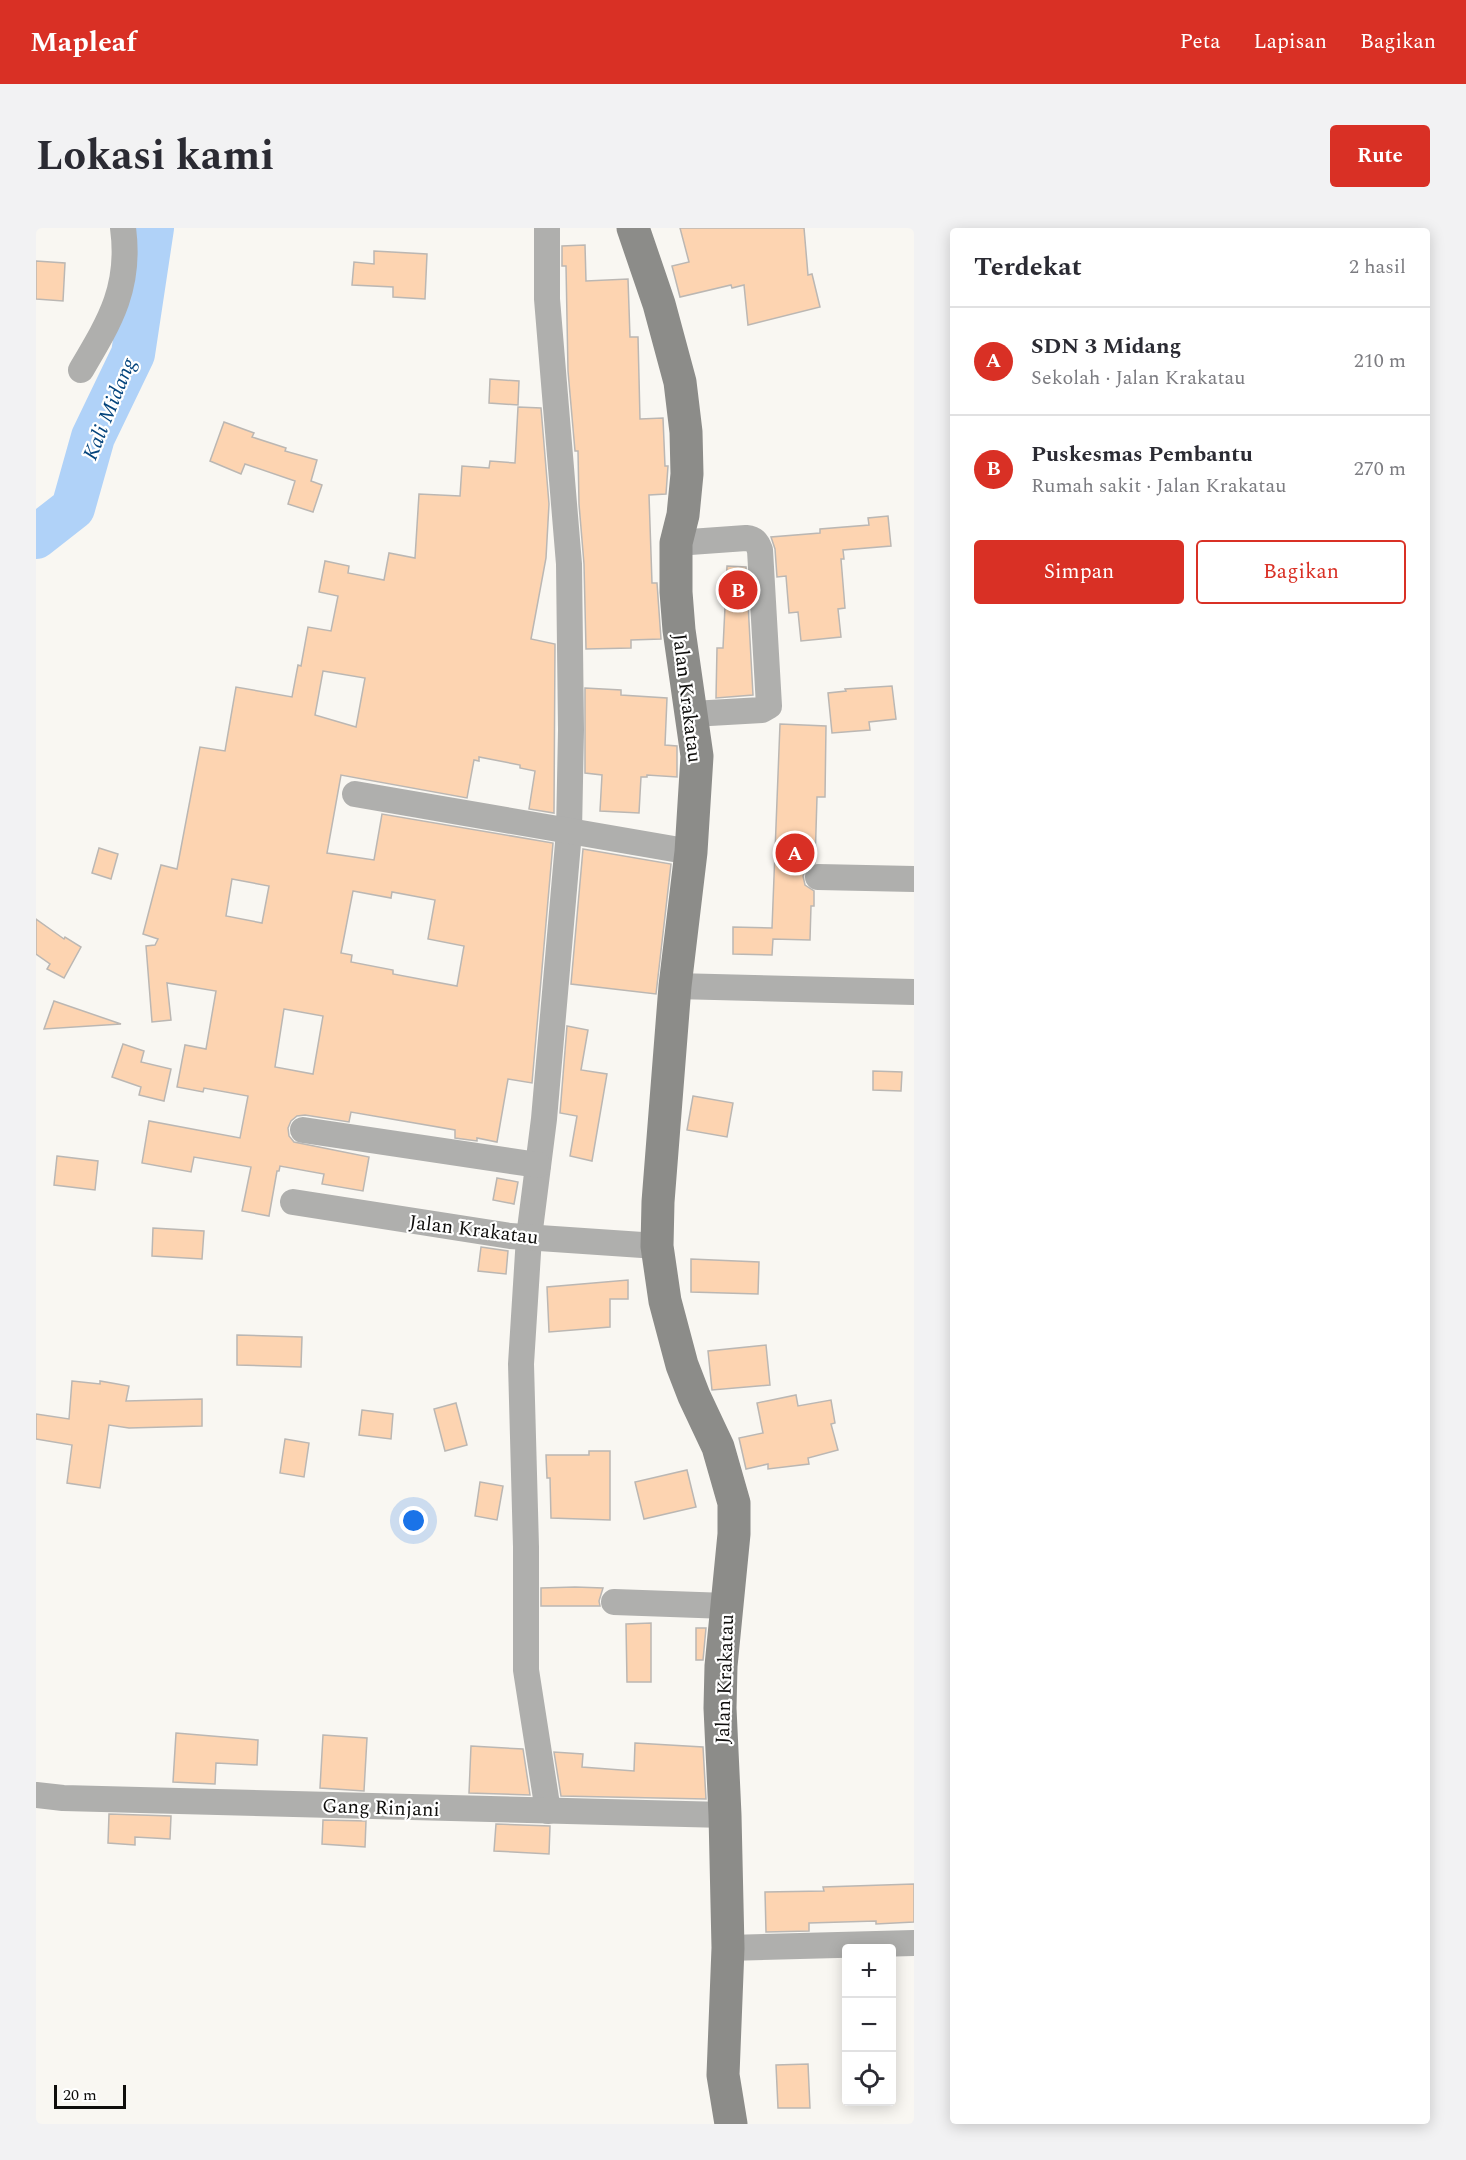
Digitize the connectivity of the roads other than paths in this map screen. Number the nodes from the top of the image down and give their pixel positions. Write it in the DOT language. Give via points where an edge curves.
graph roads {
  1 [pos="123,228"];
  2 [pos="547,228"];
  3 [pos="633,228"];
  4 [pos="81,370"];
  5 [pos="676,543"];
  6 [pos="692,714"];
  7 [pos="355,794"];
  8 [pos="569,832"];
  9 [pos="691,852"];
  10 [pos="818,877"];
  11 [pos="914,879"];
  12 [pos="675,986"];
  13 [pos="914,992"];
  14 [pos="303,1130"];
  15 [pos="538,1165"];
  16 [pos="293,1202"];
  17 [pos="529,1237"];
  18 [pos="657,1246"];
  19 [pos="614,1602"];
  20 [pos="727,1606"];
  21 [pos="36,1795"];
  22 [pos="548,1811"];
  23 [pos="725,1815"];
  24 [pos="914,1943"];
  25 [pos="728,1948"];
  26 [pos="731,2124"];
  1 -- 4 [label="street" via="125,269 119,295 110,322"];
  2 -- 8 [label="street" via="547,299 569,564"];
  3 -- 5 [label="street, Jalan Krakatau" via="680,382 687,474"];
  5 -- 6 [label="street, Jalan Krakatau" via="679,630"];
  5 -- 6 [label="street" via="753,538 760,550 769,706 762,710"];
  6 -- 9 [label="street, Jalan Krakatau" via="697,756"];
  7 -- 8 [label="street"];
  8 -- 9 [label="street"];
  8 -- 15 [label="street"];
  9 -- 12 [label="street, Jalan Krakatau"];
  10 -- 11 [label="street"];
  12 -- 13 [label="street"];
  12 -- 18 [label="street, Jalan Krakatau"];
  14 -- 15 [label="street"];
  15 -- 17 [label="street"];
  16 -- 17 [label="street, Jalan Krakatau"];
  17 -- 18 [label="street, Jalan Krakatau"];
  17 -- 22 [label="street" via="521,1356 525,1650"];
  18 -- 20 [label="street, Jalan Krakatau" via="665,1301 682,1365 718,1447 734,1503"];
  19 -- 20 [label="street"];
  20 -- 23 [label="street, Jalan Krakatau" via="720,1708"];
  21 -- 22 [label="street, Gang Rinjani"];
  22 -- 23 [label="street, Gang Rinjani"];
  23 -- 25 [label="street, Jalan Krakatau"];
  24 -- 25 [label="street"];
  25 -- 26 [label="street, Jalan Krakatau" via="723,2076"];
}
